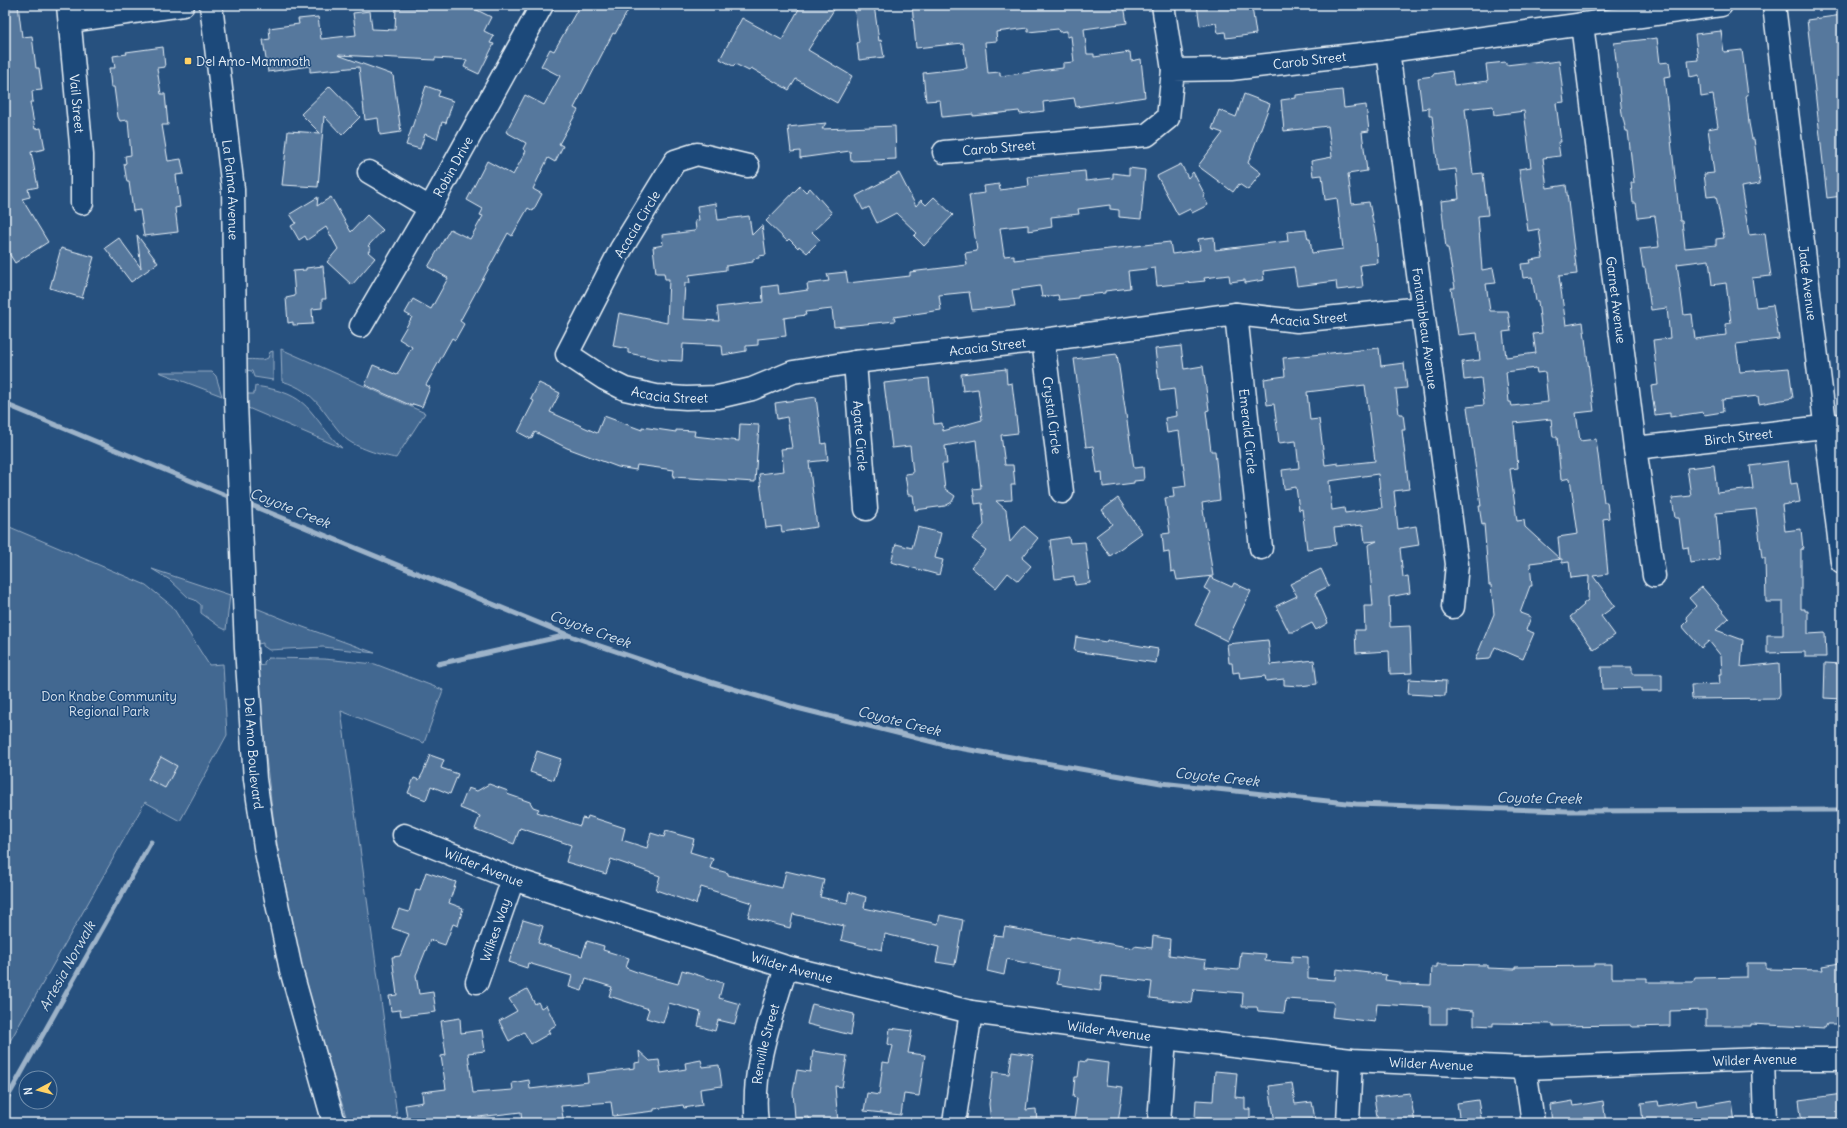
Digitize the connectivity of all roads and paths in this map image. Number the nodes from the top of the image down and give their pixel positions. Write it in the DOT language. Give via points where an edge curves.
graph roads {
  1 [pos="183,5"];
  2 [pos="212,5"];
  3 [pos="1163,5"];
  4 [pos="1721,5"];
  5 [pos="1774,5"];
  6 [pos="540,6"];
  7 [pos="69,13"];
  8 [pos="1582,24"];
  9 [pos="1388,51"];
  10 [pos="1173,70"];
  11 [pos="944,152"];
  12 [pos="748,166"];
  13 [pos="369,172"];
  14 [pos="82,203"];
  15 [pos="430,208"];
  16 [pos="1422,308"];
  17 [pos="1236,314"];
  18 [pos="361,326"];
  19 [pos="1043,340"];
  20 [pos="567,354"];
  21 [pos="854,362"];
  22 [pos="235,375"];
  23 [pos="1834,426"];
  24 [pos="1635,448"];
  25 [pos="1062,492"];
  26 [pos="866,509"];
  27 [pos="1261,548"];
  28 [pos="1842,562"];
  29 [pos="1654,576"];
  30 [pos="1453,607"];
  31 [pos="404,834"];
  32 [pos="513,879"];
  33 [pos="786,967"];
  34 [pos="477,982"];
  35 [pos="971,1012"];
  36 [pos="1165,1038"];
  37 [pos="1763,1059"];
  38 [pos="1842,1059"];
  39 [pos="1351,1060"];
  40 [pos="1525,1068"];
  41 [pos="334,1123"];
  42 [pos="758,1123"];
  43 [pos="954,1123"];
  44 [pos="1159,1123"];
  45 [pos="1348,1123"];
  46 [pos="1533,1123"];
  47 [pos="1765,1123"];
  1 -- 7 [label="street"];
  2 -- 22 [label="street, La Palma Avenue" via="233,189"];
  3 -- 10 [label="street"];
  4 -- 8 [label="street, Carob Street"];
  5 -- 23 [label="street, Jade Avenue"];
  6 -- 15 [label="street, Robin Drive"];
  7 -- 14 [label="street, Vail Street" via="82,154"];
  8 -- 9 [label="street, Carob Street"];
  8 -- 24 [label="street, Garnet Avenue"];
  9 -- 10 [label="street, Carob Street" via="1231,69"];
  9 -- 16 [label="street, Fontainbleau Avenue"];
  10 -- 11 [label="street, Carob Street" via="1168,118 1147,135"];
  12 -- 20 [label="street, Acacia Circle" via="697,154 675,162 622,249"];
  13 -- 15 [label="street"];
  15 -- 18 [label="street, Robin Drive"];
  16 -- 17 [label="street, Acacia Street" via="1297,321"];
  16 -- 30 [label="street, Fontainbleau Avenue" via="1457,564"];
  17 -- 19 [label="street, Acacia Street"];
  17 -- 27 [label="street, Emerald Circle"];
  19 -- 21 [label="street, Acacia Street"];
  19 -- 25 [label="street, Crystal Circle"];
  20 -- 21 [label="street, Acacia Street" via="605,379 626,389 656,396 686,398 718,396 752,389 793,372"];
  21 -- 26 [label="street, Agate Circle"];
  22 -- 41 [label="street, Del Amo Boulevard" via="244,604 255,780 265,847 291,970"];
  23 -- 24 [label="street, Birch Street"];
  23 -- 28 [label="street, Jade Avenue"];
  24 -- 29 [label="street, Garnet Avenue"];
  31 -- 32 [label="street, Wilder Avenue"];
  32 -- 33 [label="street, Wilder Avenue"];
  32 -- 34 [label="street, Wilkes Way"];
  33 -- 35 [label="street, Wilder Avenue"];
  33 -- 42 [label="street, Renville Street" via="763,1045 757,1089"];
  35 -- 36 [label="street, Wilder Avenue"];
  35 -- 43 [label="street"];
  36 -- 39 [label="street, Wilder Avenue"];
  36 -- 44 [label="street"];
  37 -- 38 [label="street, Wilder Avenue"];
  37 -- 40 [label="street, Wilder Avenue"];
  37 -- 47 [label="street"];
  39 -- 40 [label="street, Wilder Avenue"];
  39 -- 45 [label="street"];
  40 -- 46 [label="street"];
}
